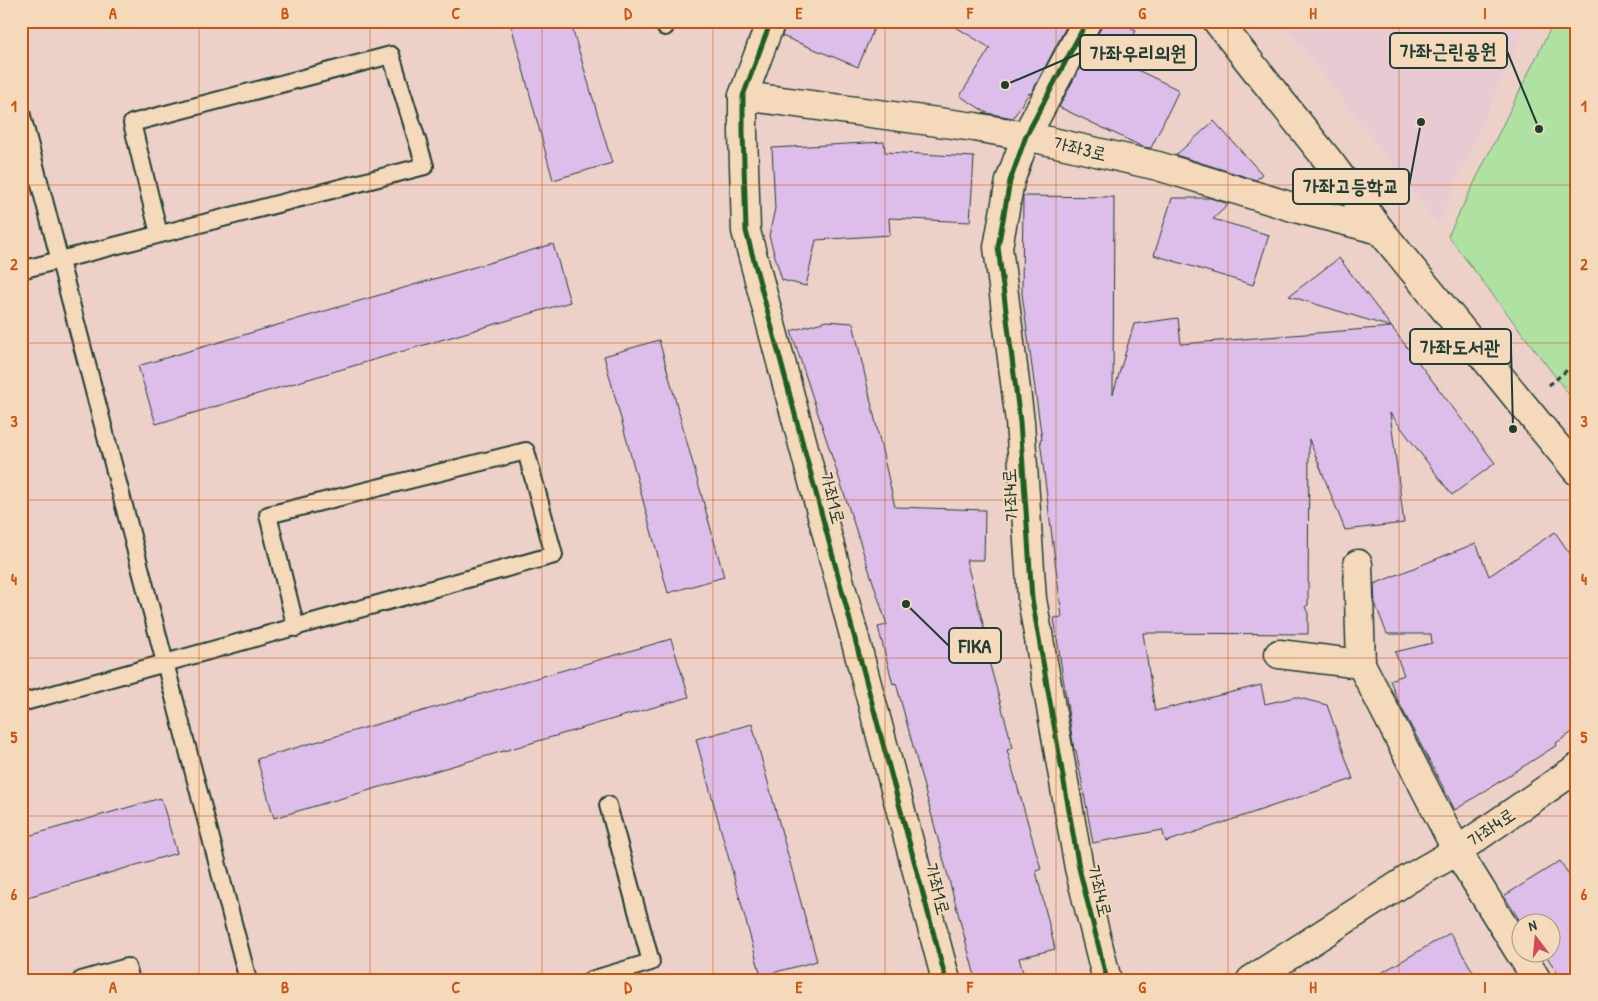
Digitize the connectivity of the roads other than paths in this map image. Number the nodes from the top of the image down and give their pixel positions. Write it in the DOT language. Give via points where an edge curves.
graph roads {
  1 [pos="771,21"];
  2 [pos="1086,21"];
  3 [pos="1217,21"];
  4 [pos="743,96"];
  5 [pos="21,112"];
  6 [pos="1026,136"];
  7 [pos="1380,230"];
  8 [pos="159,234"];
  9 [pos="60,260"];
  10 [pos="21,270"];
  11 [pos="1577,471"];
  12 [pos="1358,564"];
  13 [pos="296,628"];
  14 [pos="1279,654"];
  15 [pos="166,663"];
  16 [pos="1361,664"];
  17 [pos="21,703"];
  18 [pos="1577,768"];
  19 [pos="608,805"];
  20 [pos="1457,851"];
  21 [pos="1510,935"];
  22 [pos="1528,964"];
  23 [pos="81,980"];
  24 [pos="131,980"];
  25 [pos="248,980"];
  26 [pos="591,980"];
  27 [pos="946,980"];
  28 [pos="1107,980"];
  29 [pos="1251,980"];
  30 [pos="1537,980"];
  1 -- 4 [label="street, 가좌1로"];
  2 -- 6 [label="street, 가좌4로"];
  3 -- 7 [label="street"];
  4 -- 6 [label="street, 가좌3로"];
  4 -- 27 [label="street, 가좌1로" via="746,231"];
  5 -- 9 [label="lane"];
  6 -- 7 [label="street, 가좌3로" via="1158,166"];
  6 -- 28 [label="street, 가좌4로" via="1010,181 998,247 1020,422 1032,599 1079,868"];
  7 -- 11 [label="street"];
  8 -- 8 [label="lane" via="132,123 391,55 425,166"];
  8 -- 9 [label="lane"];
  9 -- 10 [label="lane"];
  9 -- 15 [label="lane"];
  12 -- 16 [label="street"];
  13 -- 13 [label="lane" via="268,515 526,451 554,555"];
  13 -- 15 [label="lane"];
  14 -- 16 [label="street"];
  15 -- 17 [label="lane"];
  15 -- 25 [label="lane"];
  16 -- 20 [label="street"];
  18 -- 20 [label="street, 가좌4로"];
  19 -- 26 [label="lane" via="651,962"];
  20 -- 21 [label="street"];
  20 -- 29 [label="street, 가좌4로"];
  22 -- 30 [label="street"];
  23 -- 24 [label="lane" via="127,967"];
}
